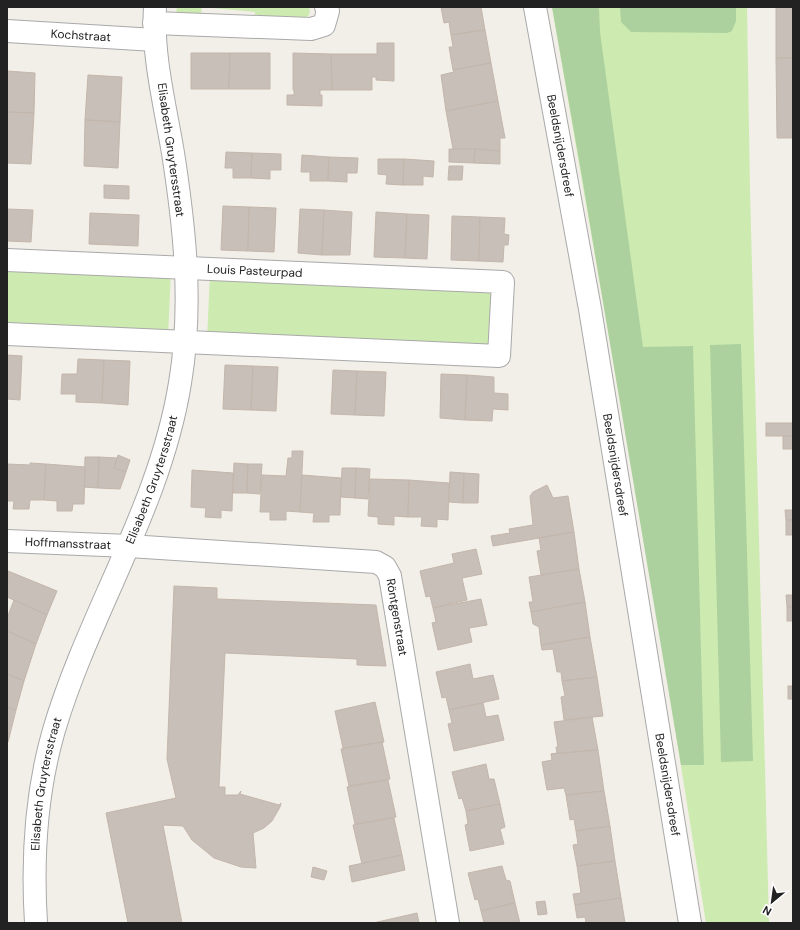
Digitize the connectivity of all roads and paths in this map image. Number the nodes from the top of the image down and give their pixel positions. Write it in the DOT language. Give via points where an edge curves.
graph roads {
  1 [pos="326,7"];
  2 [pos="535,7"];
  3 [pos="155,23"];
  4 [pos="7,31"];
  5 [pos="7,260"];
  6 [pos="187,267"];
  7 [pos="7,334"];
  8 [pos="186,342"];
  9 [pos="7,541"];
  10 [pos="129,546"];
  11 [pos="36,923"];
  12 [pos="448,923"];
  13 [pos="690,923"];
  1 -- 3 [label="street" via="328,11 324,25 311,29"];
  2 -- 13 [label="street, Beeldsnijdersdreef" via="590,310"];
  3 -- 4 [label="street, Kochstraat"];
  3 -- 6 [label="street, Elisabeth Gruytersstraat"];
  5 -- 6 [label="street, Louis Pasteurpad"];
  6 -- 8 [label="street, Elisabeth Gruytersstraat"];
  6 -- 8 [label="street, Louis Pasteurpad" via="503,282 499,356"];
  7 -- 8 [label="street"];
  8 -- 10 [label="street, Elisabeth Gruytersstraat" via="180,386 163,456"];
  9 -- 10 [label="street, Hoffmansstraat"];
  10 -- 11 [label="street, Elisabeth Gruytersstraat" via="82,652 48,754 35,856"];
  10 -- 12 [label="street, Röntgenstraat" via="376,562 385,567 390,576"];
}
